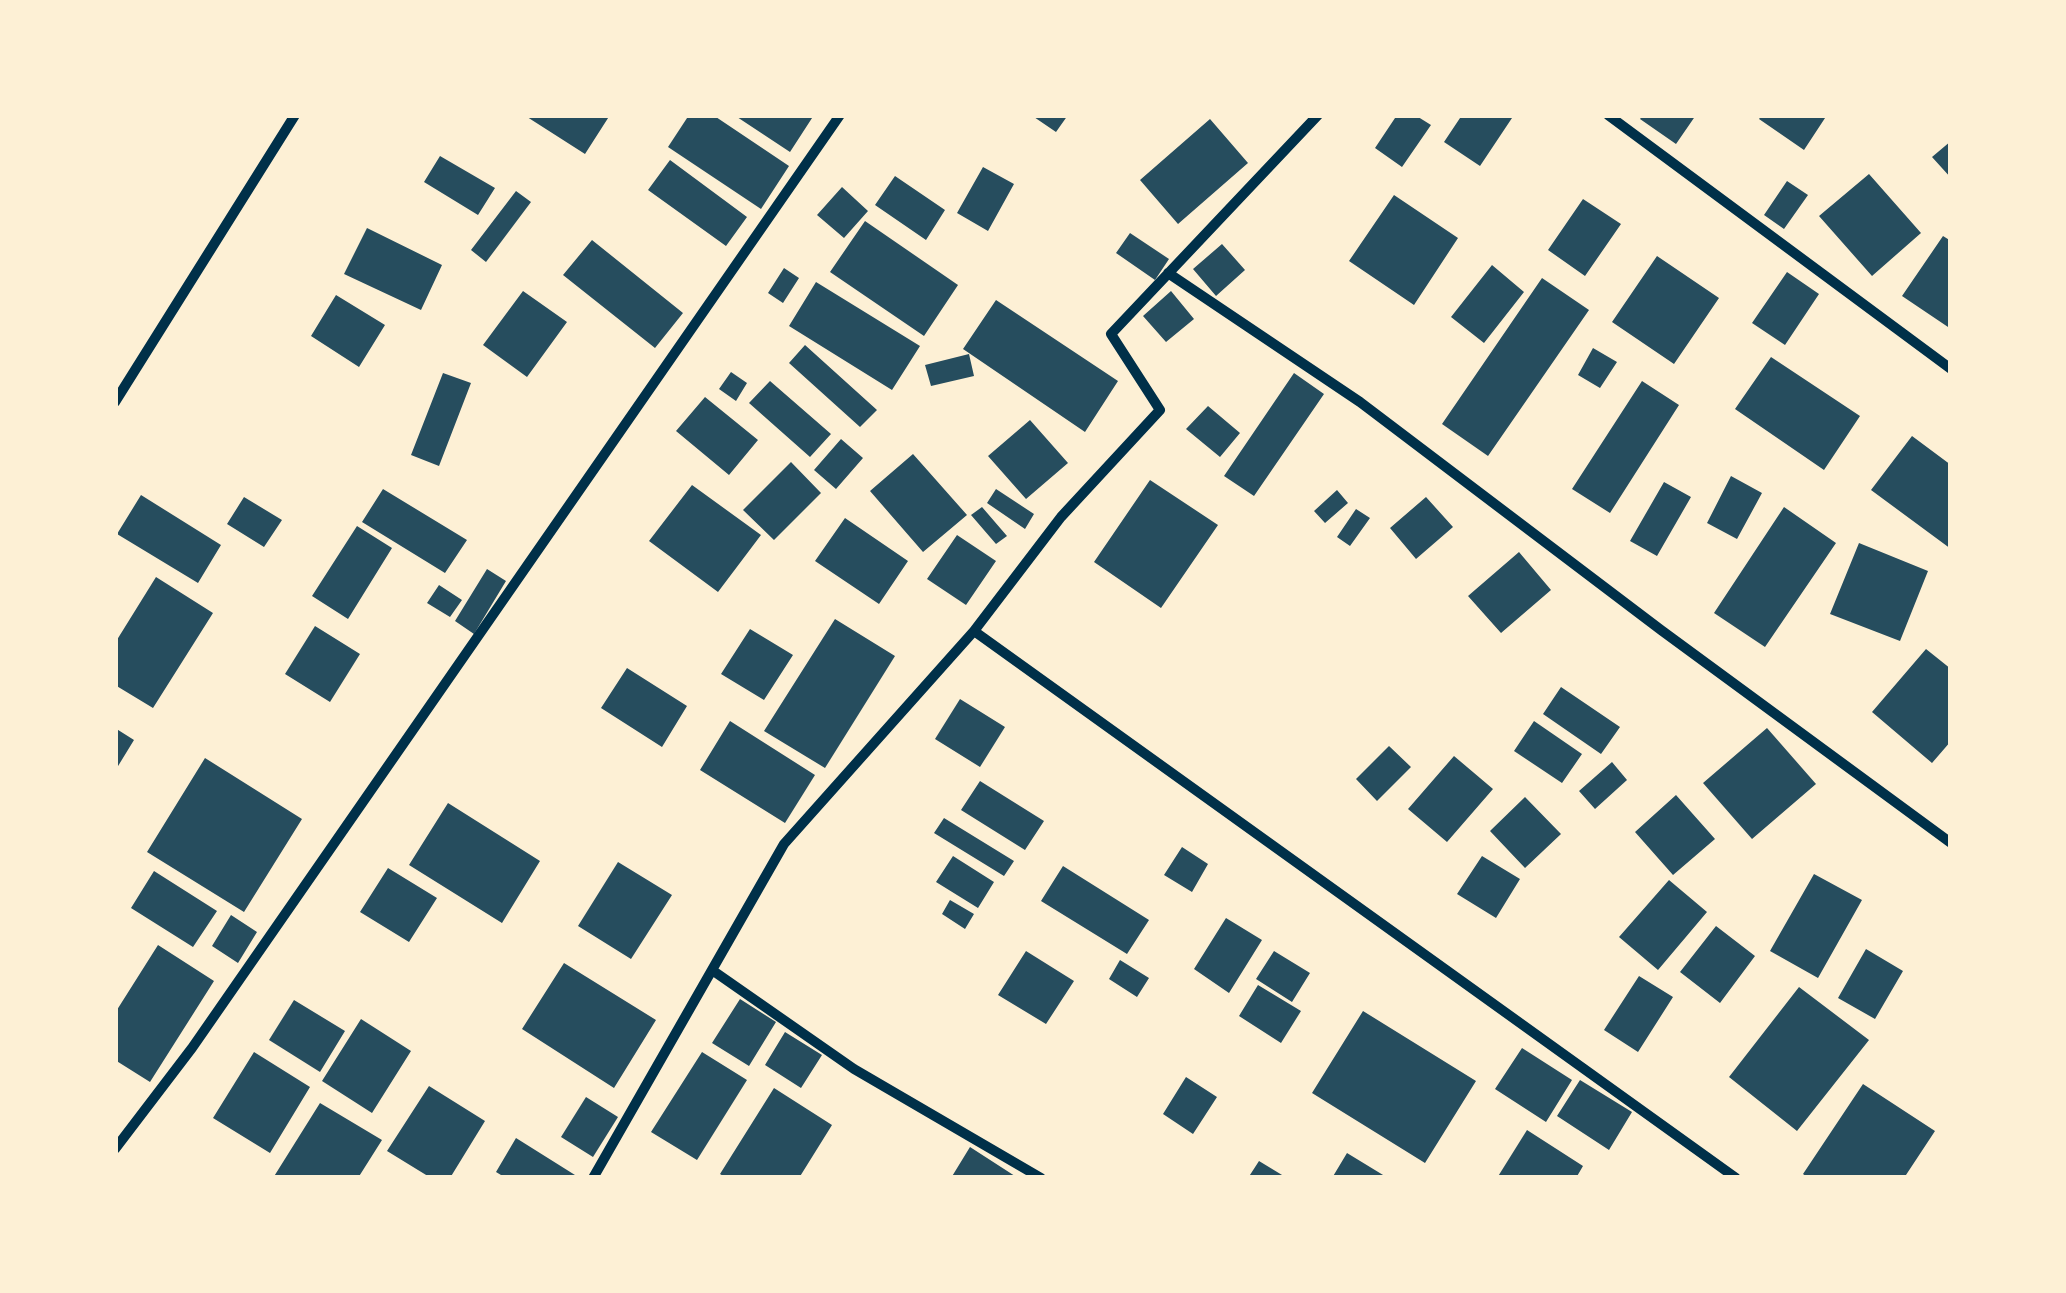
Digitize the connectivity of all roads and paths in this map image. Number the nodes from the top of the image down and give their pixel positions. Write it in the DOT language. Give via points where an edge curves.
graph roads {
  1 [pos="295,115"];
  2 [pos="840,115"];
  3 [pos="1318,115"];
  4 [pos="1608,115"];
  5 [pos="1168,274"];
  6 [pos="1951,369"];
  7 [pos="115,402"];
  8 [pos="974,631"];
  9 [pos="1951,842"];
  10 [pos="712,970"];
  11 [pos="115,1149"];
  12 [pos="593,1178"];
  13 [pos="1040,1178"];
  14 [pos="1736,1178"];
  1 -- 7 [label="street"];
  2 -- 11 [label="street"];
  3 -- 5 [label="street"];
  4 -- 6 [label="street"];
  5 -- 8 [label="street" via="1111,334 1160,410 1060,517"];
  5 -- 9 [label="street" via="1360,402"];
  8 -- 10 [label="street" via="784,844"];
  8 -- 14 [label="street"];
  10 -- 12 [label="street"];
  10 -- 13 [label="street" via="854,1069"];
}
